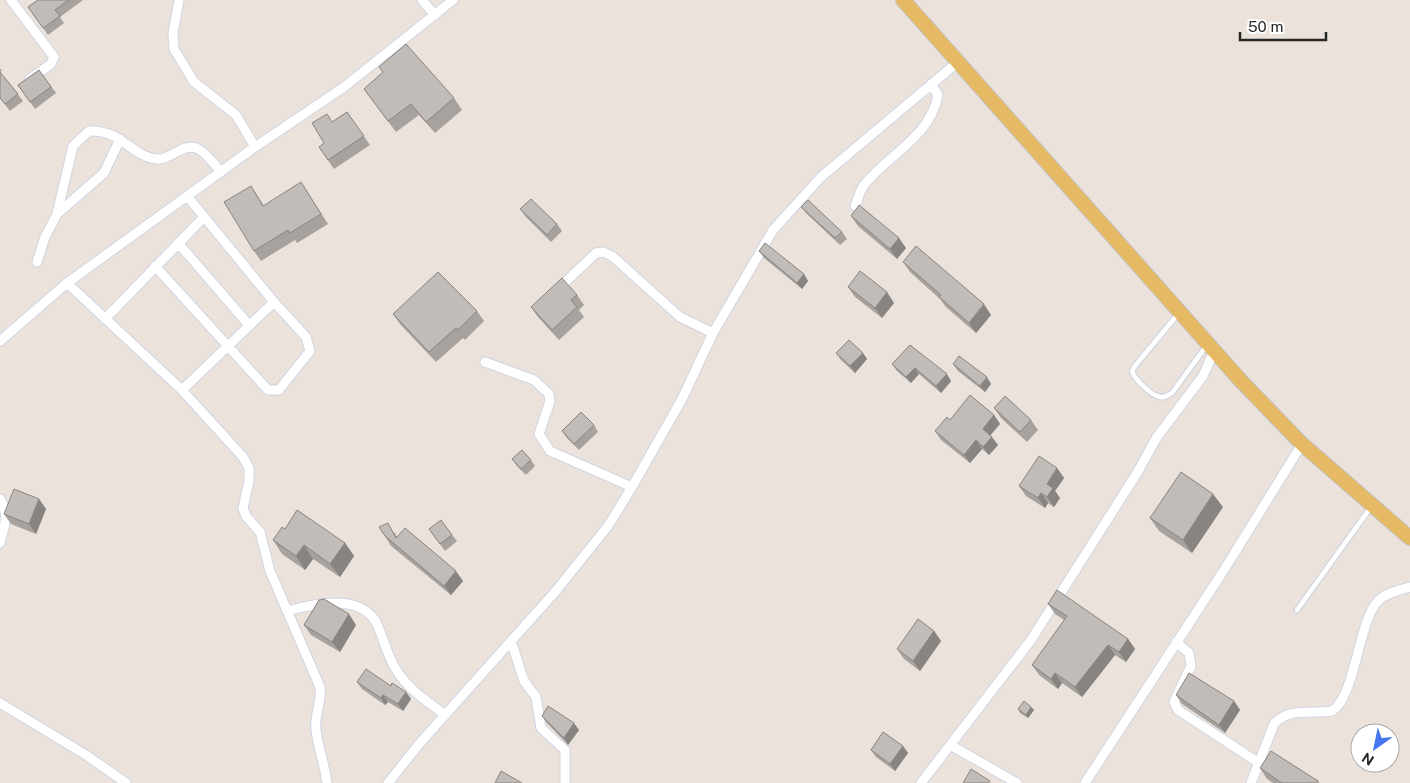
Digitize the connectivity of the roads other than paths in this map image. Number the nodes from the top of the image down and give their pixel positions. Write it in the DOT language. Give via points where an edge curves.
graph roads {
  1 [pos="11,0"];
  2 [pos="179,0"];
  3 [pos="422,0"];
  4 [pos="453,0"];
  5 [pos="903,0"];
  6 [pos="434,15"];
  7 [pos="958,62"];
  8 [pos="25,82"];
  9 [pos="931,84"];
  10 [pos="120,139"];
  11 [pos="255,147"];
  12 [pos="221,172"];
  13 [pos="188,196"];
  14 [pos="855,206"];
  15 [pos="57,214"];
  16 [pos="204,217"];
  17 [pos="178,243"];
  18 [pos="37,262"];
  19 [pos="155,266"];
  20 [pos="67,283"];
  21 [pos="551,297"];
  22 [pos="274,302"];
  23 [pos="1179,312"];
  24 [pos="105,319"];
  25 [pos="250,325"];
  26 [pos="713,333"];
  27 [pos="0,340"];
  28 [pos="228,345"];
  29 [pos="1211,348"];
  30 [pos="485,362"];
  31 [pos="182,390"];
  32 [pos="1302,444"];
  33 [pos="632,488"];
  34 [pos="0,499"];
  35 [pos="1372,506"];
  36 [pos="1410,538"];
  37 [pos="0,543"];
  38 [pos="1410,587"];
  39 [pos="1297,610"];
  40 [pos="287,611"];
  41 [pos="511,641"];
  42 [pos="1176,642"];
  43 [pos="0,703"];
  44 [pos="445,715"];
  45 [pos="952,746"];
  46 [pos="1259,763"];
  47 [pos="126,783"];
  48 [pos="327,783"];
  49 [pos="388,783"];
  50 [pos="565,783"];
  51 [pos="921,783"];
  52 [pos="1017,783"];
  53 [pos="1086,783"];
  54 [pos="1251,783"];
  1 -- 8 [label="street" via="54,58 52,64"];
  2 -- 11 [label="street" via="173,33 174,49 194,82 236,115"];
  3 -- 6 [label="street"];
  4 -- 6 [label="street"];
  5 -- 7 [label="main road"];
  6 -- 11 [label="street" via="344,87"];
  7 -- 9 [label="street"];
  7 -- 23 [label="main road"];
  9 -- 14 [label="street" via="938,95 936,106 912,141 864,185"];
  9 -- 26 [label="street" via="821,177 773,230"];
  10 -- 12 [label="street" via="157,160 190,147 196,148"];
  10 -- 15 [label="street" via="104,173"];
  10 -- 15 [label="street" via="109,133 89,131 73,146"];
  11 -- 12 [label="street"];
  12 -- 13 [label="street"];
  13 -- 16 [label="street"];
  13 -- 20 [label="street"];
  15 -- 18 [label="street" via="45,236"];
  16 -- 17 [label="street"];
  16 -- 22 [label="street"];
  17 -- 19 [label="street"];
  17 -- 25 [label="street"];
  19 -- 24 [label="street"];
  19 -- 28 [label="street"];
  20 -- 24 [label="street"];
  20 -- 27 [label="street"];
  21 -- 26 [label="street" via="596,253 603,252 612,256 680,317"];
  22 -- 25 [label="street"];
  22 -- 28 [label="street" via="306,337 310,351 279,390 268,390 260,383"];
  23 -- 29 [label="main road"];
  23 -- 29 [label="lane" via="1135,366 1132,371 1134,378 1164,397 1172,393"];
  24 -- 31 [label="street"];
  25 -- 28 [label="street"];
  26 -- 33 [label="street" via="682,399"];
  28 -- 31 [label="street"];
  29 -- 32 [label="main road"];
  29 -- 45 [label="street" via="1199,382 1157,437 1031,640"];
  30 -- 33 [label="street" via="534,380 550,394 539,434 550,451"];
  31 -- 40 [label="street" via="243,457 249,468 243,508 260,532 270,571"];
  32 -- 35 [label="main road"];
  32 -- 42 [label="street"];
  33 -- 41 [label="street" via="608,526"];
  34 -- 37 [label="street" via="6,508 7,518"];
  35 -- 36 [label="main road"];
  35 -- 39 [label="lane"];
  38 -- 46 [label="street" via="1379,599 1371,610 1337,708 1281,716 1274,724"];
  40 -- 44 [label="street" via="327,603 357,607 368,613 375,621 403,680"];
  40 -- 48 [label="street" via="320,687 316,730"];
  41 -- 44 [label="street"];
  41 -- 50 [label="street" via="524,681 536,696 541,728 566,750"];
  42 -- 46 [label="street" via="1189,653 1191,666 1174,702 1178,710"];
  42 -- 53 [label="street"];
  43 -- 47 [label="street" via="86,754"];
  44 -- 49 [label="street"];
  45 -- 51 [label="street"];
  45 -- 52 [label="street"];
  46 -- 54 [label="street"];
}
